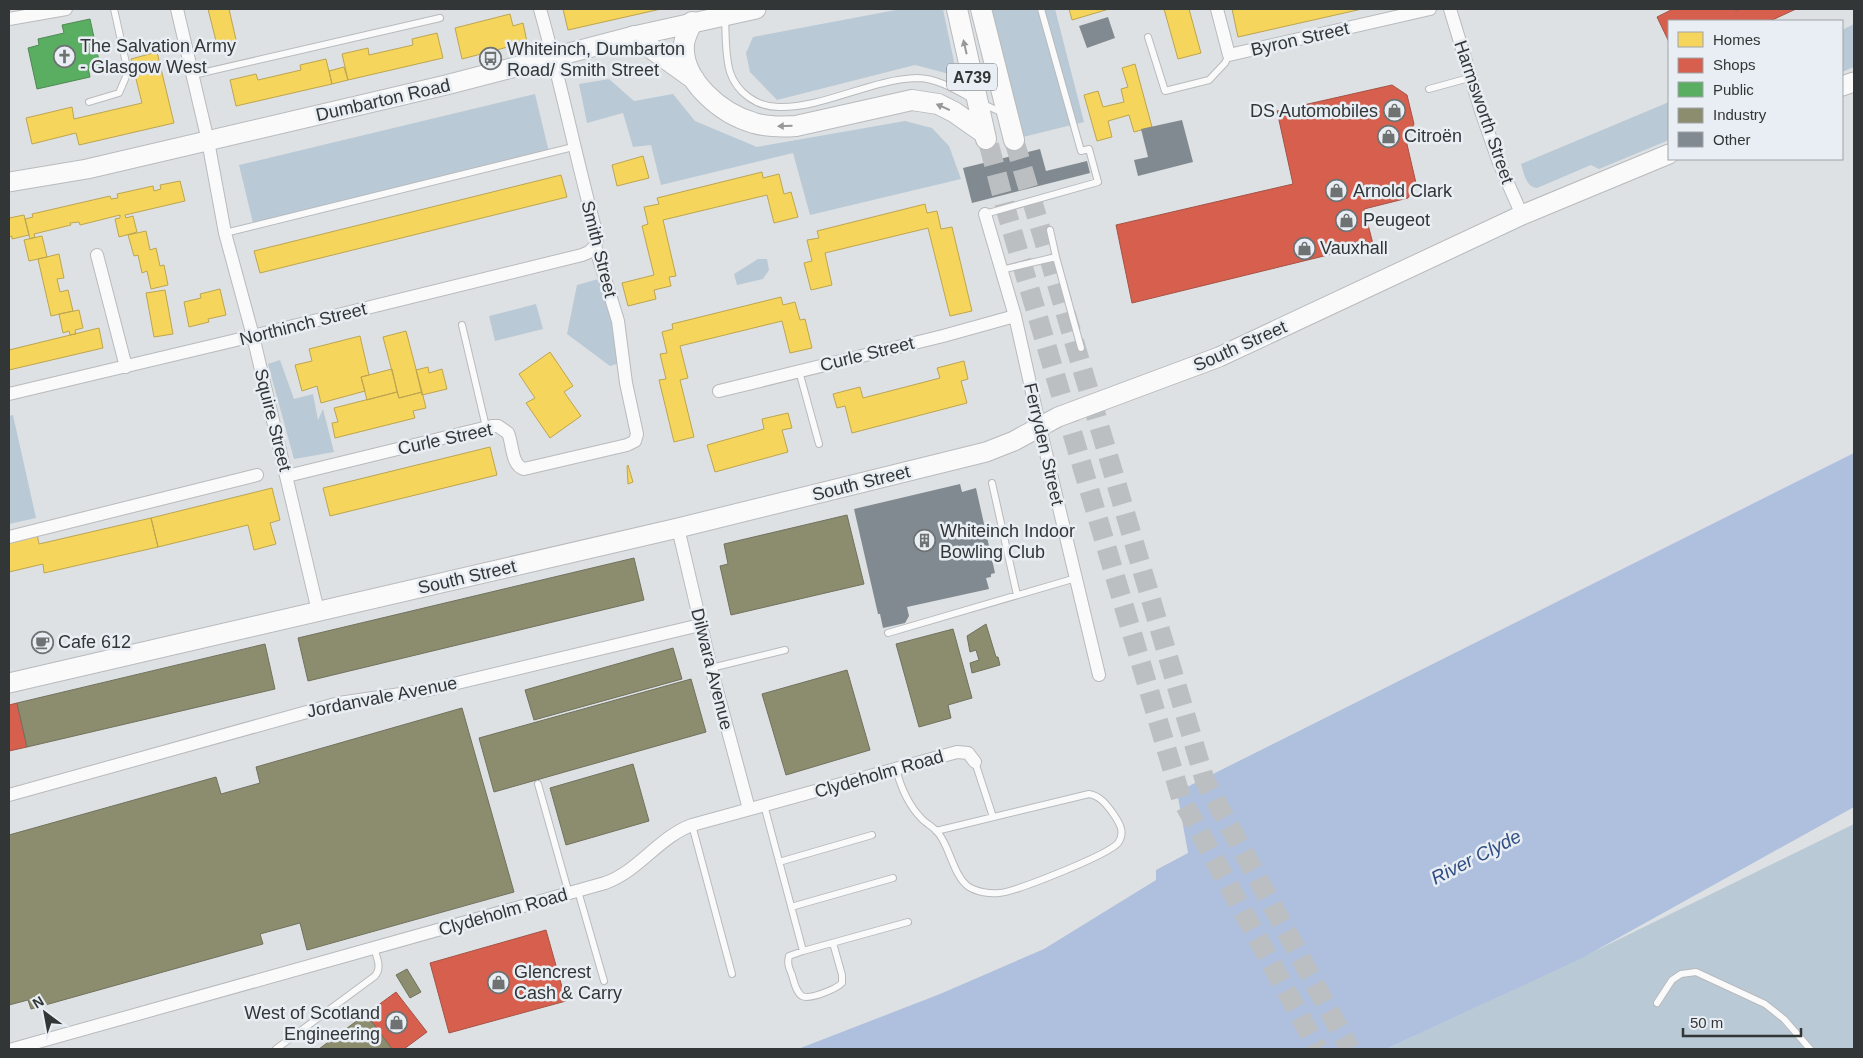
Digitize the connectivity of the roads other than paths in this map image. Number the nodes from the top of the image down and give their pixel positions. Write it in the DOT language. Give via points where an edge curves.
graph roads {
  1 [pos="66,9"];
  2 [pos="114,9"];
  3 [pos="176,9"];
  4 [pos="540,9"];
  5 [pos="756,9"];
  6 [pos="957,9"];
  7 [pos="981,9"];
  8 [pos="1040,9"];
  9 [pos="1217,9"];
  10 [pos="1430,9"];
  11 [pos="1450,9"];
  12 [pos="725,15"];
  13 [pos="440,18"];
  14 [pos="9,19"];
  15 [pos="692,22"];
  16 [pos="634,36"];
  17 [pos="1148,37"];
  18 [pos="1229,55"];
  19 [pos="553,56"];
  20 [pos="193,75"];
  21 [pos="1469,78"];
  22 [pos="694,79"];
  23 [pos="1429,89"];
  24 [pos="89,102"];
  25 [pos="977,102"];
  26 [pos="1007,115"];
  27 [pos="1014,140"];
  28 [pos="208,141"];
  29 [pos="573,147"];
  30 [pos="1668,154"];
  31 [pos="9,182"];
  32 [pos="985,214"];
  33 [pos="1522,215"];
  34 [pos="1050,230"];
  35 [pos="224,233"];
  36 [pos="595,246"];
  37 [pos="97,254"];
  38 [pos="1056,257"];
  39 [pos="1001,270"];
  40 [pos="1015,316"];
  41 [pos="462,325"];
  42 [pos="253,336"];
  43 [pos="1081,348"];
  44 [pos="126,366"];
  45 [pos="799,372"];
  46 [pos="719,391"];
  47 [pos="9,394"];
  48 [pos="486,427"];
  49 [pos="1040,428"];
  50 [pos="636,442"];
  51 [pos="819,444"];
  52 [pos="257,476"];
  53 [pos="287,476"];
  54 [pos="992,483"];
  55 [pos="678,528"];
  56 [pos="9,537"];
  57 [pos="1076,578"];
  58 [pos="1017,595"];
  59 [pos="318,611"];
  60 [pos="700,625"];
  61 [pos="888,632"];
  62 [pos="784,650"];
  63 [pos="711,668"];
  64 [pos="1099,675"];
  65 [pos="9,683"];
  66 [pos="975,762"];
  67 [pos="896,769"];
  68 [pos="538,784"];
  69 [pos="9,796"];
  70 [pos="764,806"];
  71 [pos="749,809"];
  72 [pos="993,817"];
  73 [pos="692,825"];
  74 [pos="936,831"];
  75 [pos="872,835"];
  76 [pos="779,862"];
  77 [pos="893,878"];
  78 [pos="574,892"];
  79 [pos="791,907"];
  80 [pos="908,922"];
  81 [pos="832,943"];
  82 [pos="374,948"];
  83 [pos="803,951"];
  84 [pos="732,974"];
  85 [pos="604,981"];
  86 [pos="1657,1003"];
  87 [pos="13,1049"];
  88 [pos="276,1049"];
  89 [pos="1810,1049"];
  1 -- 14 [label="street"];
  2 -- 24 [label="lane" via="128,72 119,93"];
  3 -- 20 [label="street, Squire Street"];
  4 -- 19 [label="street, Smith Street"];
  5 -- 12 [label="street, Dumbarton Road"];
  25 -- 6 [label="main road, A739, one-way"];
  7 -- 26 [label="main road, A739"];
  8 -- 32 [label="lane" via="1080,151 1089,149 1098,182"];
  9 -- 18 [label="street"];
  10 -- 18 [label="street, Byron Street"];
  11 -- 21 [label="street, Harmsworth Street"];
  12 -- 15 [label="street, Dumbarton Road"];
  12 -- 25 [label="lane" via="730,72 738,88 761,103 779,107 811,103 917,78 936,81"];
  13 -- 20 [label="lane"];
  15 -- 16 [label="street, Dumbarton Road"];
  15 -- 22 [label="main road" via="684,46"];
  16 -- 19 [label="street, Dumbarton Road"];
  16 -- 22 [label="main road"];
  17 -- 18 [label="lane" via="1165,91 1209,80"];
  19 -- 28 [label="street, Dumbarton Road" via="446,86"];
  19 -- 29 [label="street, Smith Street"];
  20 -- 28 [label="street, Squire Street"];
  21 -- 23 [label="lane"];
  21 -- 33 [label="street, Harmsworth Street" via="1499,163"];
  25 -- 22 [label="main road, A739, one-way" via="986,139 954,112 938,104 912,100 781,127 755,124 740,118 714,101"];
  25 -- 26 [label="lane"];
  26 -- 27 [label="main road, A739"];
  28 -- 31 [label="street, Dumbarton Road" via="87,169"];
  28 -- 35 [label="street, Squire Street"];
  29 -- 35 [label="lane"];
  29 -- 36 [label="street, Smith Street" via="596,232"];
  30 -- 33 [label="street, South Street"];
  32 -- 39 [label="street, Ferryden Street"];
  33 -- 49 [label="street, South Street" via="1219,357 1058,417"];
  34 -- 38 [label="lane"];
  35 -- 42 [label="street, Squire Street"];
  36 -- 42 [label="street, Northinch Street" via="582,255"];
  36 -- 50 [label="street, Smith Street" via="618,321"];
  37 -- 44 [label="street"];
  38 -- 39 [label="lane"];
  38 -- 43 [label="lane"];
  39 -- 40 [label="street, Ferryden Street"];
  40 -- 45 [label="street, Curle Street"];
  40 -- 49 [label="street, Ferryden Street"];
  41 -- 48 [label="lane"];
  42 -- 44 [label="street, Northinch Street"];
  42 -- 53 [label="street, Squire Street"];
  44 -- 47 [label="street, Northinch Street"];
  45 -- 46 [label="street, Curle Street"];
  45 -- 51 [label="lane"];
  48 -- 50 [label="street, Curle Street" via="498,426 508,433 515,462 524,469"];
  48 -- 53 [label="street, Curle Street"];
  49 -- 55 [label="street, South Street" via="986,452 958,460"];
  49 -- 57 [label="street, Ferryden Street"];
  52 -- 56 [label="street"];
  53 -- 59 [label="street, Squire Street"];
  54 -- 58 [label="lane"];
  55 -- 59 [label="street, South Street"];
  55 -- 60 [label="street, Dilwara Avenue"];
  57 -- 58 [label="lane"];
  57 -- 64 [label="street, Ferryden Street"];
  58 -- 61 [label="lane"];
  59 -- 65 [label="street, South Street"];
  60 -- 63 [label="street, Dilwara Avenue"];
  60 -- 69 [label="street, Jordanvale Avenue" via="428,690 339,702"];
  62 -- 63 [label="lane"];
  63 -- 71 [label="street, Dilwara Avenue"];
  66 -- 67 [label="street, Clydeholm Road" via="968,753 957,752"];
  66 -- 72 [label="lane"];
  67 -- 70 [label="street, Clydeholm Road"];
  67 -- 74 [label="lane" via="902,790 913,808"];
  68 -- 78 [label="lane"];
  70 -- 71 [label="street, Clydeholm Road"];
  70 -- 76 [label="lane"];
  71 -- 73 [label="street, Clydeholm Road"];
  72 -- 74 [label="lane"];
  72 -- 74 [label="lane" via="1089,794 1110,809 1122,834 1114,846 1076,866 1008,892 991,894 964,882"];
  73 -- 78 [label="street, Clydeholm Road" via="671,836 620,876"];
  73 -- 84 [label="lane"];
  75 -- 76 [label="lane"];
  76 -- 79 [label="lane"];
  77 -- 79 [label="lane"];
  78 -- 82 [label="street, Clydeholm Road"];
  78 -- 85 [label="lane"];
  79 -- 83 [label="lane"];
  80 -- 81 [label="lane"];
  81 -- 83 [label="lane"];
  81 -- 83 [label="lane" via="842,983 807,998 798,993 788,961 789,956"];
  82 -- 87 [label="street, Clydeholm Road"];
  82 -- 88 [label="lane" via="378,973"];
  86 -- 89 [label="lane" via="1672,980 1681,974 1696,972 1765,1004 1784,1019"];
}
